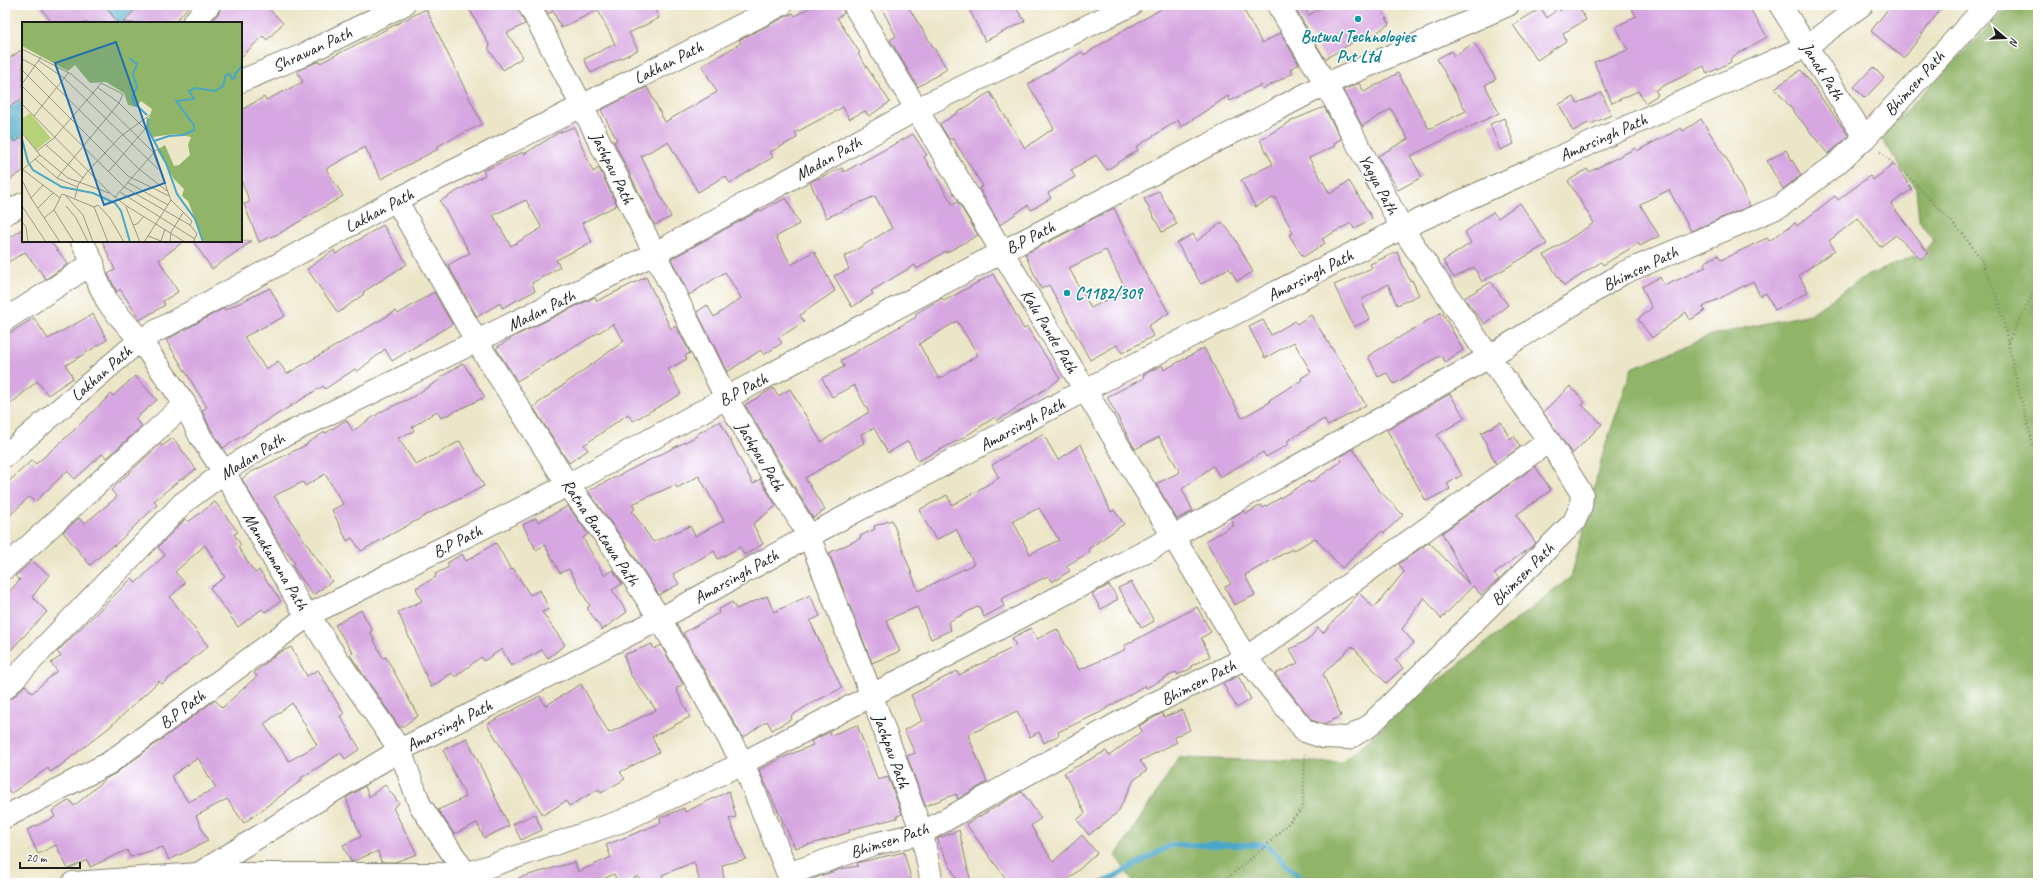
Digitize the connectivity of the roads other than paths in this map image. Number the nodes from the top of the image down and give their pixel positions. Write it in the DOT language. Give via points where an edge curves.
graph roads {
  1 [pos="209,5"];
  2 [pos="403,5"];
  3 [pos="530,5"];
  4 [pos="781,5"];
  5 [pos="854,5"];
  6 [pos="1131,5"];
  7 [pos="1278,5"];
  8 [pos="1508,5"];
  9 [pos="1780,5"];
  10 [pos="1862,5"];
  11 [pos="1987,5"];
  12 [pos="194,22"];
  13 [pos="1807,46"];
  14 [pos="242,81"];
  15 [pos="1326,84"];
  16 [pos="582,106"];
  17 [pos="917,109"];
  18 [pos="1865,138"];
  19 [pos="396,200"];
  20 [pos="22,205"];
  21 [pos="5,214"];
  22 [pos="1402,228"];
  23 [pos="82,242"];
  24 [pos="1002,252"];
  25 [pos="654,254"];
  26 [pos="93,263"];
  27 [pos="5,320"];
  28 [pos="140,340"];
  29 [pos="477,342"];
  30 [pos="1489,357"];
  31 [pos="1085,390"];
  32 [pos="726,398"];
  33 [pos="185,404"];
  34 [pos="1549,441"];
  35 [pos="5,456"];
  36 [pos="224,472"];
  37 [pos="568,485"];
  38 [pos="809,536"];
  39 [pos="1173,537"];
  40 [pos="5,568"];
  41 [pos="309,615"];
  42 [pos="660,619"];
  43 [pos="1246,658"];
  44 [pos="5,688"];
  45 [pos="872,696"];
  46 [pos="400,750"];
  47 [pos="743,763"];
  48 [pos="5,817"];
  49 [pos="922,833"];
  50 [pos="198,874"];
  51 [pos="788,874"];
  52 [pos="468,878"];
  53 [pos="73,883"];
  54 [pos="932,883"];
  1 -- 12 [label="street"];
  2 -- 14 [label="street, Shrawan Path" via="301,56"];
  3 -- 16 [label="street, Jashpau Path"];
  4 -- 16 [label="street, Lakhan Path"];
  5 -- 17 [label="street, Kalu Pande Path"];
  6 -- 17 [label="street, Madan Path"];
  7 -- 15 [label="street, Yagya Path"];
  8 -- 15 [label="street, B.P Path"];
  9 -- 13 [label="street, Janak Path"];
  10 -- 13 [label="street, Amarsingh Path"];
  11 -- 18 [label="street, Bhimsen Path"];
  13 -- 18 [label="street, Janak Path"];
  13 -- 22 [label="street, Amarsingh Path"];
  15 -- 22 [label="street, Yagya Path"];
  15 -- 24 [label="street, B.P Path"];
  16 -- 19 [label="street, Lakhan Path"];
  16 -- 25 [label="street, Jashpau Path"];
  17 -- 24 [label="street, Kalu Pande Path"];
  17 -- 25 [label="street, Madan Path"];
  18 -- 30 [label="street, Bhimsen Path" via="1835,165 1780,206 1623,273"];
  19 -- 28 [label="street, Lakhan Path"];
  19 -- 29 [label="street, Ratna Bantawa Path"];
  20 -- 21 [label="street"];
  22 -- 30 [label="street, Yagya Path"];
  22 -- 31 [label="street, Amarsingh Path"];
  23 -- 26 [label="street, Manakamana Path"];
  24 -- 31 [label="street, Kalu Pande Path"];
  24 -- 32 [label="street, B.P Path"];
  25 -- 29 [label="street, Madan Path"];
  25 -- 32 [label="street, Jashpau Path"];
  26 -- 27 [label="street"];
  26 -- 28 [label="street, Manakamana Path" via="96,278 108,303"];
  28 -- 33 [label="street, Manakamana Path"];
  28 -- 35 [label="street, Lakhan Path"];
  29 -- 36 [label="street, Madan Path" via="265,445"];
  29 -- 37 [label="street, Ratna Bantawa Path"];
  30 -- 34 [label="street, Bhimsen Path"];
  30 -- 39 [label="street"];
  31 -- 38 [label="street, Amarsingh Path"];
  31 -- 39 [label="street, Kalu Pande Path"];
  32 -- 37 [label="street, B.P Path"];
  32 -- 38 [label="street, Jashpau Path"];
  33 -- 36 [label="street, Manakamana Path" via="200,436"];
  33 -- 40 [label="street"];
  34 -- 43 [label="street"];
  34 -- 43 [label="street, Bhimsen Path" via="1582,494 1581,506 1574,522 1370,726 1349,738 1323,737 1305,731"];
  36 -- 41 [label="street, Manakamana Path" via="287,583"];
  36 -- 44 [label="street, Madan Path" via="183,503"];
  37 -- 41 [label="street, B.P Path"];
  37 -- 42 [label="street, Ratna Bantawa Path" via="614,548"];
  38 -- 42 [label="street, Amarsingh Path"];
  38 -- 45 [label="street, Jashpau Path"];
  39 -- 43 [label="street, Kalu Pande Path"];
  39 -- 45 [label="street"];
  41 -- 46 [label="street, Manakamana Path"];
  41 -- 48 [label="street, B.P Path" via="109,763"];
  42 -- 46 [label="street, Amarsingh Path"];
  42 -- 47 [label="street, Ratna Bantawa Path"];
  43 -- 49 [label="street, Bhimsen Path" via="1147,708"];
  45 -- 47 [label="street"];
  45 -- 49 [label="street, Jashpau Path"];
  46 -- 50 [label="street, Amarsingh Path"];
  46 -- 52 [label="street, Manakamana Path" via="420,805"];
  47 -- 51 [label="street, Ratna Bantawa Path"];
  47 -- 52 [label="street" via="622,821"];
  49 -- 51 [label="street, Bhimsen Path" via="874,844"];
  49 -- 54 [label="street, Jashpau Path"];
  50 -- 52 [label="street"];
  50 -- 53 [label="street"];
}
